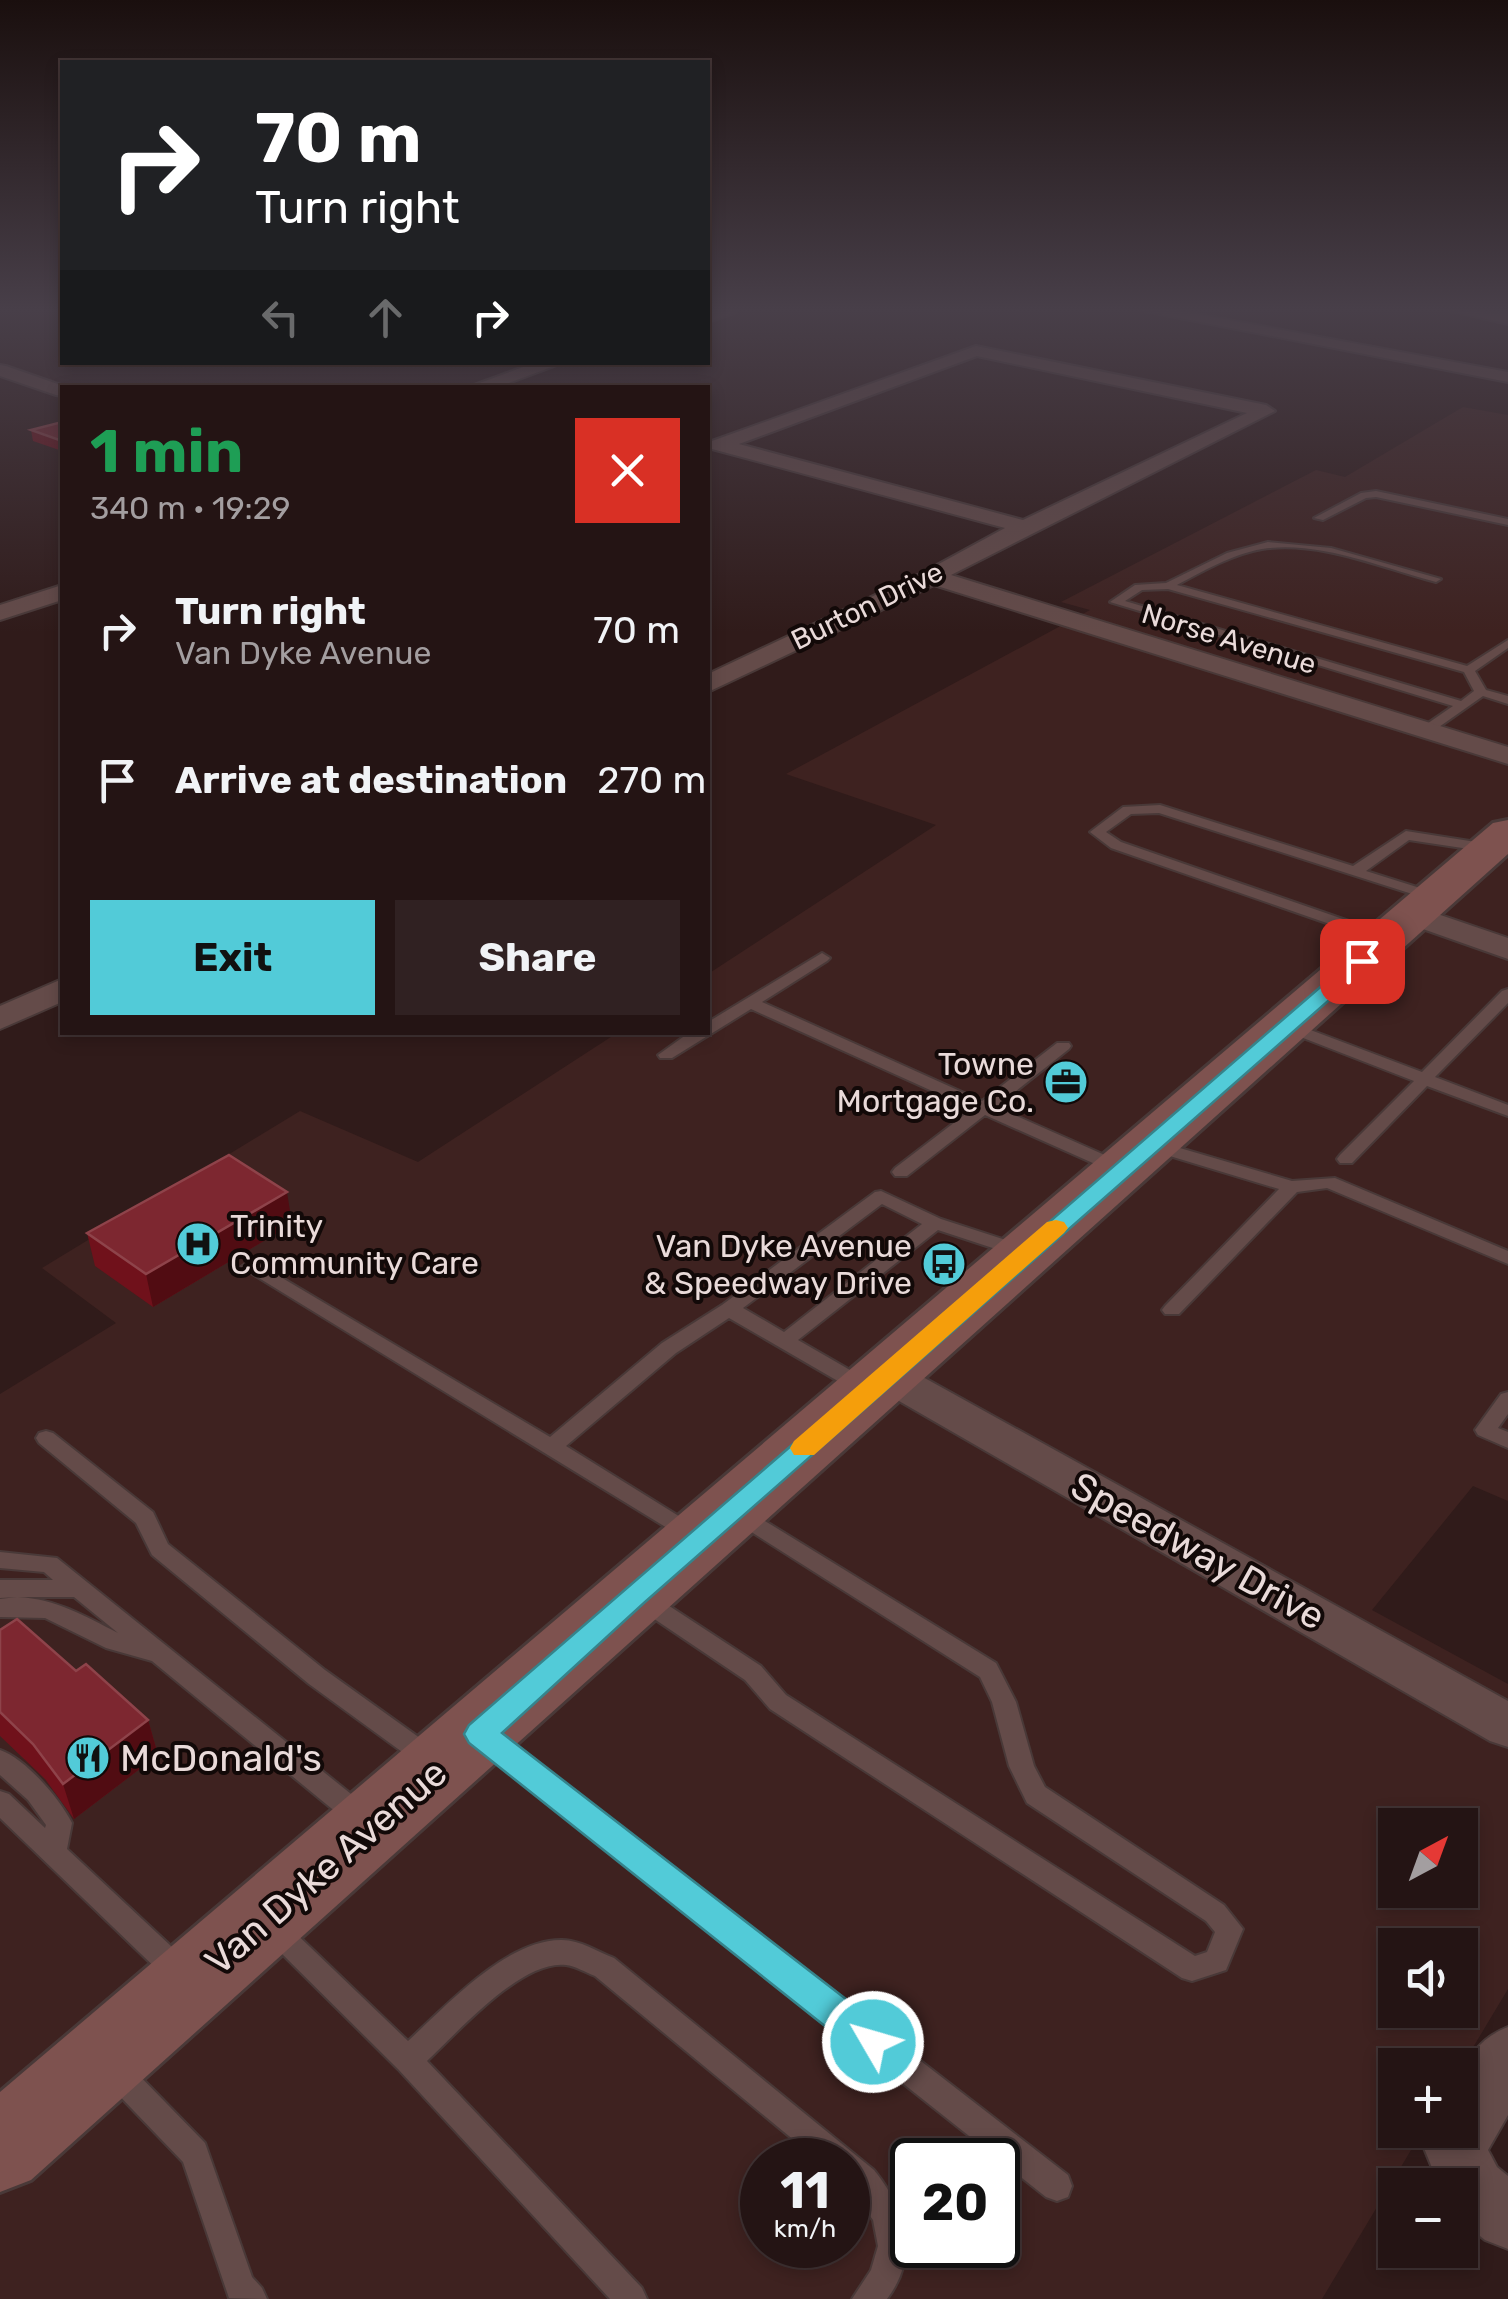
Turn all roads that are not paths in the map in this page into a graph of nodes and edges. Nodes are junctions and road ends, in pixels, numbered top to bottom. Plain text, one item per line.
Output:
1 (794, 417) edge
2 (1253, 417) edge
3 (1319, 518) dead end
4 (1508, 522) edge
5 (1026, 528) junction
6 (932, 577) junction
7 (1436, 580) dead end
8 (1168, 586) junction
9 (0, 590) edge
10 (60, 593) edge
11 (29, 603) junction
12 (0, 613) edge
13 (1508, 643) edge
14 (1470, 670) junction
15 (710, 683) edge
16 (1481, 692) junction
17 (1508, 700) edge
18 (1462, 705) junction
19 (1425, 731) junction
20 (1508, 756) edge
21 (1499, 840) edge
22 (1355, 872) junction
23 (1412, 917) junction
24 (1508, 949) edge
25 (822, 958) dead end
26 (60, 990) edge
27 (1508, 994) edge
28 (750, 1003) junction
29 (0, 1019) edge
30 (1286, 1026) junction
31 (710, 1028) edge
32 (698, 1035) edge
33 (1063, 1046) dead end
34 (666, 1055) dead end
35 (1424, 1080) junction
36 (986, 1108) junction
37 (1508, 1112) edge
38 (1137, 1157) junction
39 (1346, 1159) dead end
40 (901, 1172) dead end
41 (1291, 1188) junction
42 (935, 1223) junction
43 (1027, 1253) junction
44 (1508, 1258) edge
45 (250, 1268) dead end
46 (729, 1310) junction
47 (1172, 1310) dead end
48 (785, 1341) junction
49 (879, 1383) junction
50 (1508, 1399) edge
51 (46, 1438) dead end
52 (1508, 1441) edge
53 (550, 1447) junction
54 (716, 1524) junction
55 (0, 1560) edge
56 (79, 1588) junction
57 (0, 1589) edge
58 (634, 1594) junction
59 (0, 1608) edge
60 (160, 1654) junction
61 (1508, 1726) edge
62 (460, 1750) junction
63 (0, 1760) edge
64 (0, 1802) edge
65 (373, 1827) junction
66 (54, 1852) junction
67 (265, 1920) junction
68 (192, 1984) junction
69 (1508, 2056) edge
70 (105, 2060) junction
71 (408, 2060) junction
72 (814, 2138) edge
73 (0, 2149) edge
74 (1057, 2186) dead end
75 (870, 2188) edge
76 (1508, 2217) edge
77 (251, 2299) edge
78 (631, 2299) edge
79 (868, 2299) edge

1 - 5 street, Burton Drive
2 - 5 street, Burton Drive
3 - 4 lane
5 - 6 street, Burton Drive
6 - 15 street, Burton Drive
6 - 19 street, Norse Avenue
7 - 8 lane
8 - 14 lane
8 - 18 lane
9 - 11 street
10 - 11 street
11 - 12 street
13 - 14 lane
14 - 16 lane
16 - 17 lane
16 - 18 lane
18 - 19 lane
19 - 20 street, Norse Avenue
21 - 22 lane
21 - 23 main road, Van Dyke Avenue
22 - 23 lane
22 - 23 lane
23 - 24 street
23 - 30 main road, Van Dyke Avenue
25 - 28 lane
26 - 29 street
27 - 35 lane
28 - 31 lane
28 - 36 lane
30 - 35 lane
30 - 38 main road, Van Dyke Avenue
32 - 34 lane
33 - 36 lane
35 - 37 lane
35 - 39 lane
36 - 38 lane
36 - 40 lane
38 - 41 lane
38 - 43 main road, Van Dyke Avenue
41 - 44 lane
41 - 47 lane
42 - 43 lane
42 - 46 lane
42 - 48 lane
43 - 49 main road, Van Dyke Avenue
45 - 53 lane
46 - 48 lane
46 - 53 lane
48 - 49 lane
49 - 54 main road, Van Dyke Avenue
49 - 61 street, Speedway Drive
50 - 52 lane
51 - 62 lane
53 - 54 lane
54 - 58 main road, Van Dyke Avenue
54 - 58 lane
55 - 56 lane
56 - 57 lane
56 - 60 lane
58 - 62 main road, Van Dyke Avenue
59 - 60 lane
60 - 65 lane
62 - 65 main road, Van Dyke Avenue
62 - 74 lane
63 - 66 lane
64 - 66 lane
65 - 67 main road, Van Dyke Avenue
66 - 68 lane
67 - 68 main road, Van Dyke Avenue
67 - 71 lane
68 - 70 main road, Van Dyke Avenue
69 - 76 street
70 - 73 main road, Van Dyke Avenue
70 - 77 lane
71 - 72 lane
71 - 78 lane
75 - 79 lane

